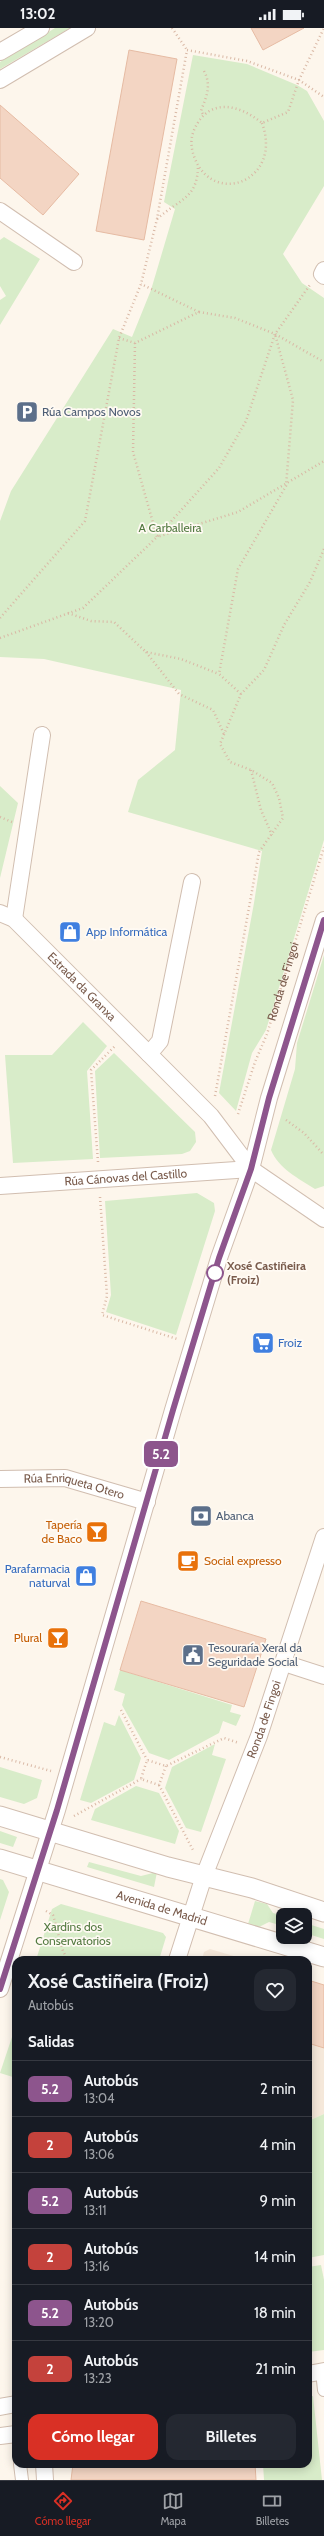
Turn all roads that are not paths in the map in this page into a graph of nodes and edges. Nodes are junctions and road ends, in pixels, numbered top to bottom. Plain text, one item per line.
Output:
1 (41, 28) edge
2 (87, 28) edge
3 (0, 52) edge
4 (0, 80) edge
5 (0, 211) edge
6 (74, 262) dead end
7 (324, 270) edge
8 (318, 279) edge
9 (42, 735) dead end
10 (192, 882) dead end
11 (7, 916) edge
12 (324, 920) edge
13 (149, 1054) junction
14 (251, 1169) junction
15 (0, 1186) edge
16 (324, 1219) edge
17 (0, 1479) edge
18 (147, 1502) junction
19 (324, 1537) edge
20 (284, 1663) junction
21 (324, 1676) edge
22 (0, 1816) edge
23 (50, 1831) junction
24 (0, 1859) edge
25 (37, 1871) junction
26 (204, 1876) junction
27 (324, 1912) edge
28 (191, 1918) junction
29 (178, 1956) edge
30 (324, 1958) edge
31 (0, 1989) edge
32 (318, 2372) edge
33 (324, 2390) edge
34 (12, 2405) edge
35 (0, 2407) edge
36 (12, 2434) edge
37 (0, 2436) edge
38 (20, 2468) edge
39 (44, 2468) edge
40 (22, 2480) edge
41 (45, 2480) edge

1 - 3 street
2 - 4 street
5 - 6 street
7 - 8 street
9 - 11 street, Estrada da Granxa
10 - 13 street
11 - 13 street, Estrada da Granxa
12 - 14 street, Ronda de Fingoi
13 - 14 street, Estrada da Granxa
14 - 15 street, Rúa Cánovas del Castillo
14 - 16 street
14 - 18 street, Ronda de Fingoi
17 - 18 street, Rúa Enriqueta Otero
18 - 23 street, Ronda de Fingoi
19 - 20 street, Ronda de Fingoi
20 - 21 street
20 - 26 street, Ronda de Fingoi
22 - 23 street
23 - 25 street, Ronda de Fingoi
23 - 26 street
24 - 25 street, Avenida de Madrid
25 - 28 street, Avenida de Madrid
25 - 31 street, Ronda de Fingoi
26 - 27 street
26 - 28 street, Ronda de Fingoi
28 - 29 street, Ronda de Fingoi
28 - 30 street, Avenida de Madrid
32 - 33 street
34 - 35 street
36 - 37 street
38 - 40 street
39 - 41 street

